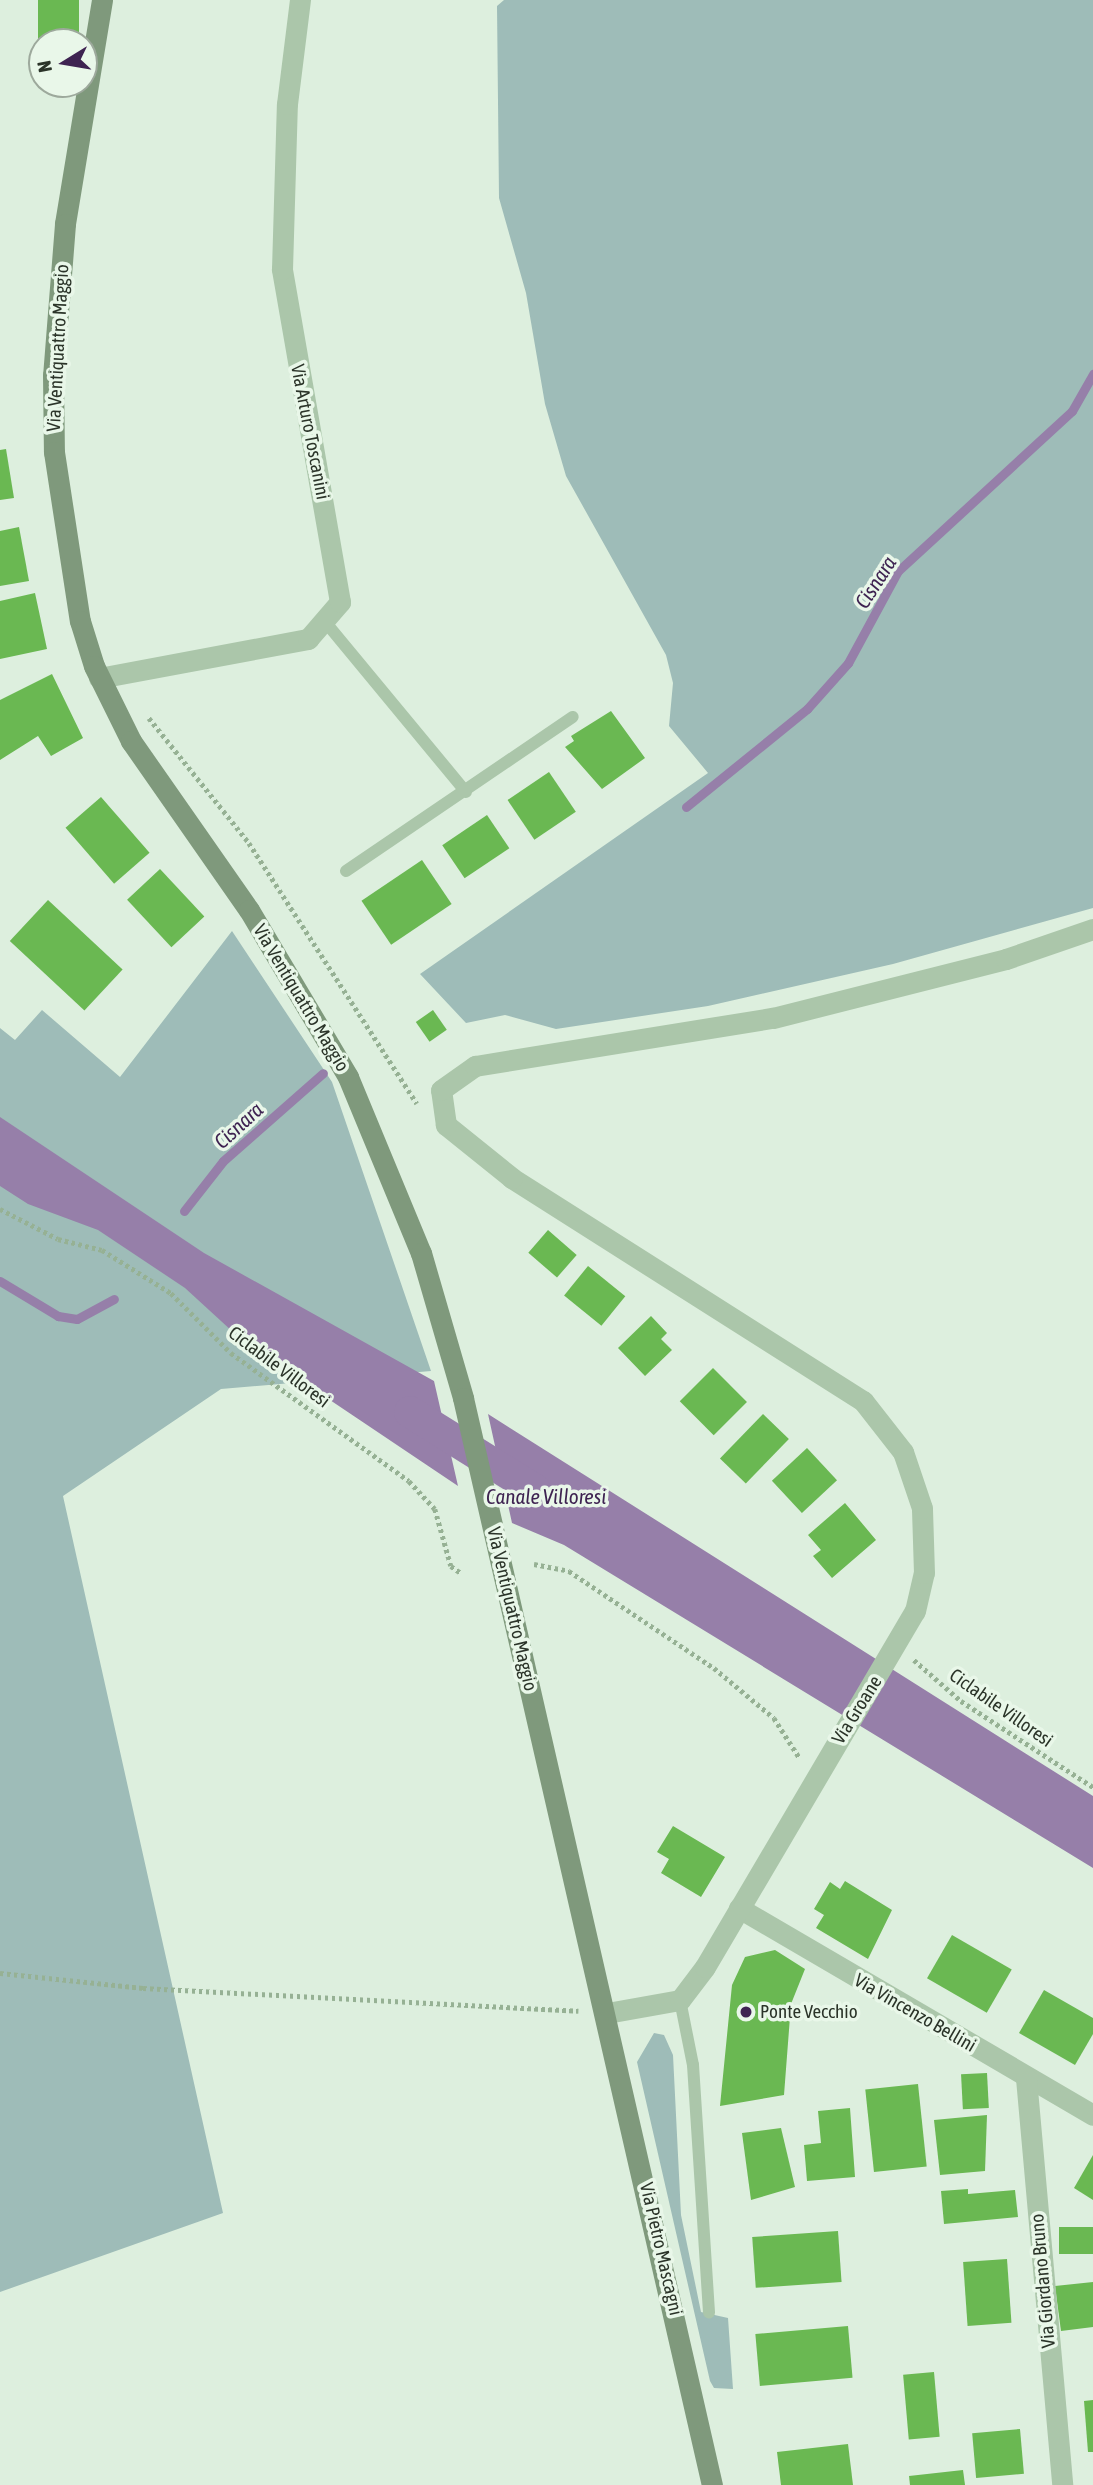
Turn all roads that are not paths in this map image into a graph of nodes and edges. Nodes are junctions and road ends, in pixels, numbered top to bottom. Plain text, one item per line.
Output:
1 (102, 0) edge
2 (300, 0) edge
3 (327, 624) junction
4 (99, 678) junction
5 (573, 718) dead end
6 (466, 792) junction
7 (346, 871) dead end
8 (1093, 929) edge
9 (1093, 936) edge
10 (1064, 941) junction
11 (739, 1908) junction
12 (680, 2000) junction
13 (607, 2013) junction
14 (1026, 2078) junction
15 (1093, 2115) edge
16 (709, 2312) dead end
17 (712, 2485) edge
18 (1062, 2485) edge

1 - 4 street, Via Ventiquattro Maggio
2 - 3 street, Via Arturo Toscanini
3 - 4 street
3 - 6 lane
4 - 13 street, Via Ventiquattro Maggio
5 - 6 lane
6 - 7 lane
8 - 10 street
9 - 10 street
10 - 11 street, Via Groane
11 - 12 street, Via Groane
11 - 14 street, Via Vincenzo Bellini
12 - 13 street
12 - 16 lane
13 - 17 street, Via Pietro Mascagni
14 - 15 street, Via Vincenzo Bellini
14 - 18 street, Via Giordano Bruno

